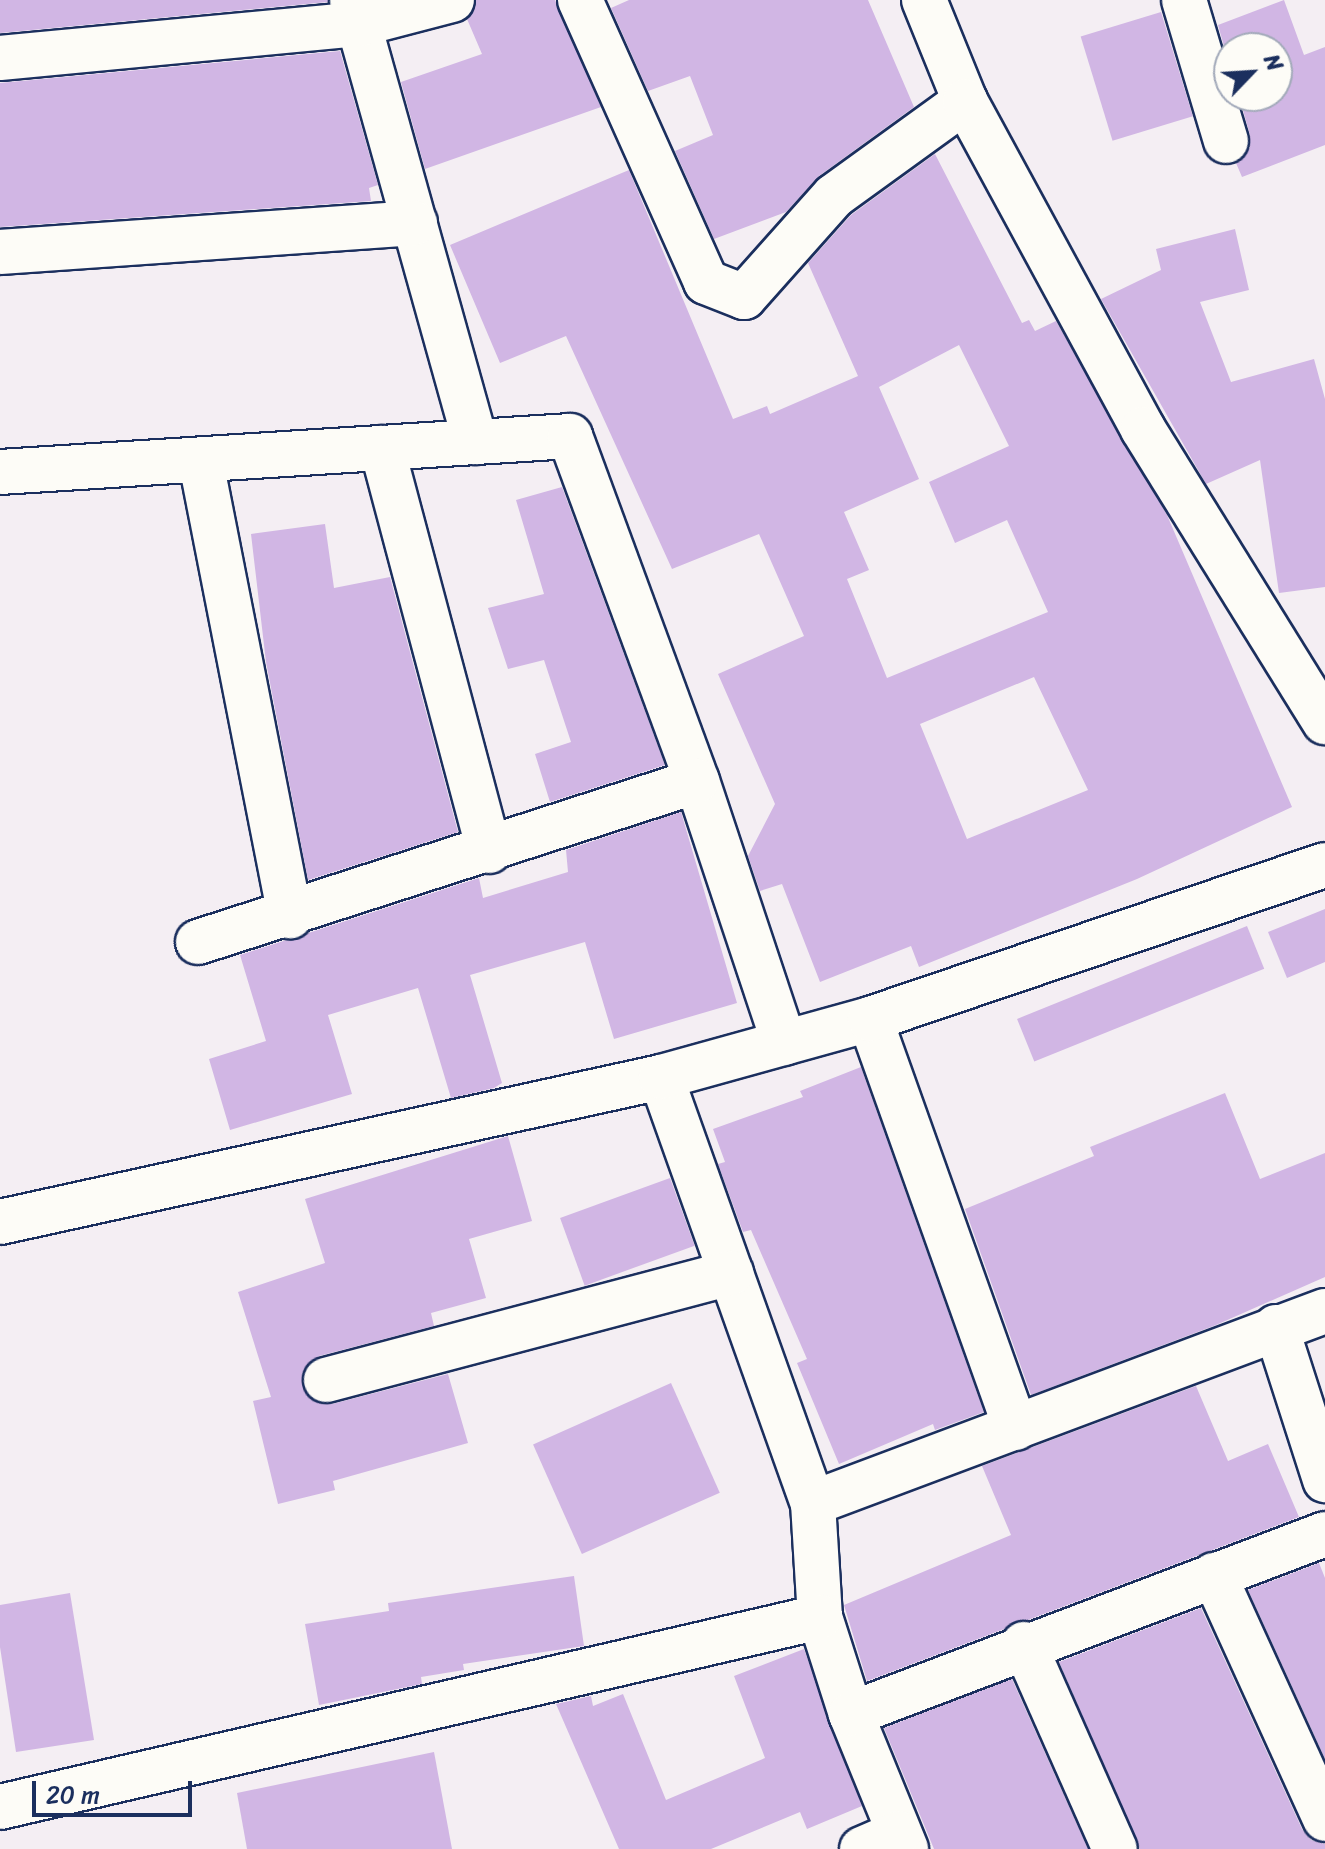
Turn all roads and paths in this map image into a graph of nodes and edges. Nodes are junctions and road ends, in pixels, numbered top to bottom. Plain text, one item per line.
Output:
1 (452, 0) edge
2 (580, 0) edge
3 (924, 0) edge
4 (1184, 0) edge
5 (356, 12) edge
6 (0, 58) edge
7 (965, 101) junction
8 (1226, 141) dead end
9 (415, 223) junction
10 (0, 252) edge
11 (475, 442) junction
12 (382, 448) junction
13 (201, 462) junction
14 (0, 472) edge
15 (1325, 722) edge
16 (697, 781) junction
17 (489, 851) junction
18 (1325, 865) edge
19 (290, 916) junction
20 (198, 942) dead end
21 (870, 1019) junction
22 (784, 1043) junction
23 (661, 1077) junction
24 (0, 1222) edge
25 (731, 1273) junction
26 (1325, 1311) edge
27 (1276, 1327) junction
28 (326, 1380) dead end
29 (1016, 1428) junction
30 (1325, 1480) edge
31 (813, 1503) junction
32 (1325, 1534) edge
33 (1214, 1575) junction
34 (820, 1617) junction
35 (1024, 1644) junction
36 (851, 1714) junction
37 (0, 1807) edge
38 (1325, 1819) edge
39 (889, 1844) edge
40 (1115, 1849) edge

1 - 5 street
2 - 7 street
3 - 7 street
4 - 8 street
5 - 6 street
5 - 9 street
7 - 15 street
9 - 10 street
9 - 11 street
11 - 12 street
11 - 16 street
12 - 13 street
12 - 17 street
13 - 14 street
13 - 19 street
16 - 17 street
16 - 22 street
17 - 19 street
18 - 21 street
19 - 20 street
21 - 22 street
21 - 29 street
22 - 23 street
23 - 24 street
23 - 25 street
25 - 28 street
25 - 31 street
26 - 27 street
27 - 29 street
27 - 30 street
29 - 31 street
31 - 34 street
32 - 33 street
33 - 35 street
33 - 38 street
34 - 36 street
34 - 37 street
35 - 36 street
35 - 40 street
36 - 39 street

